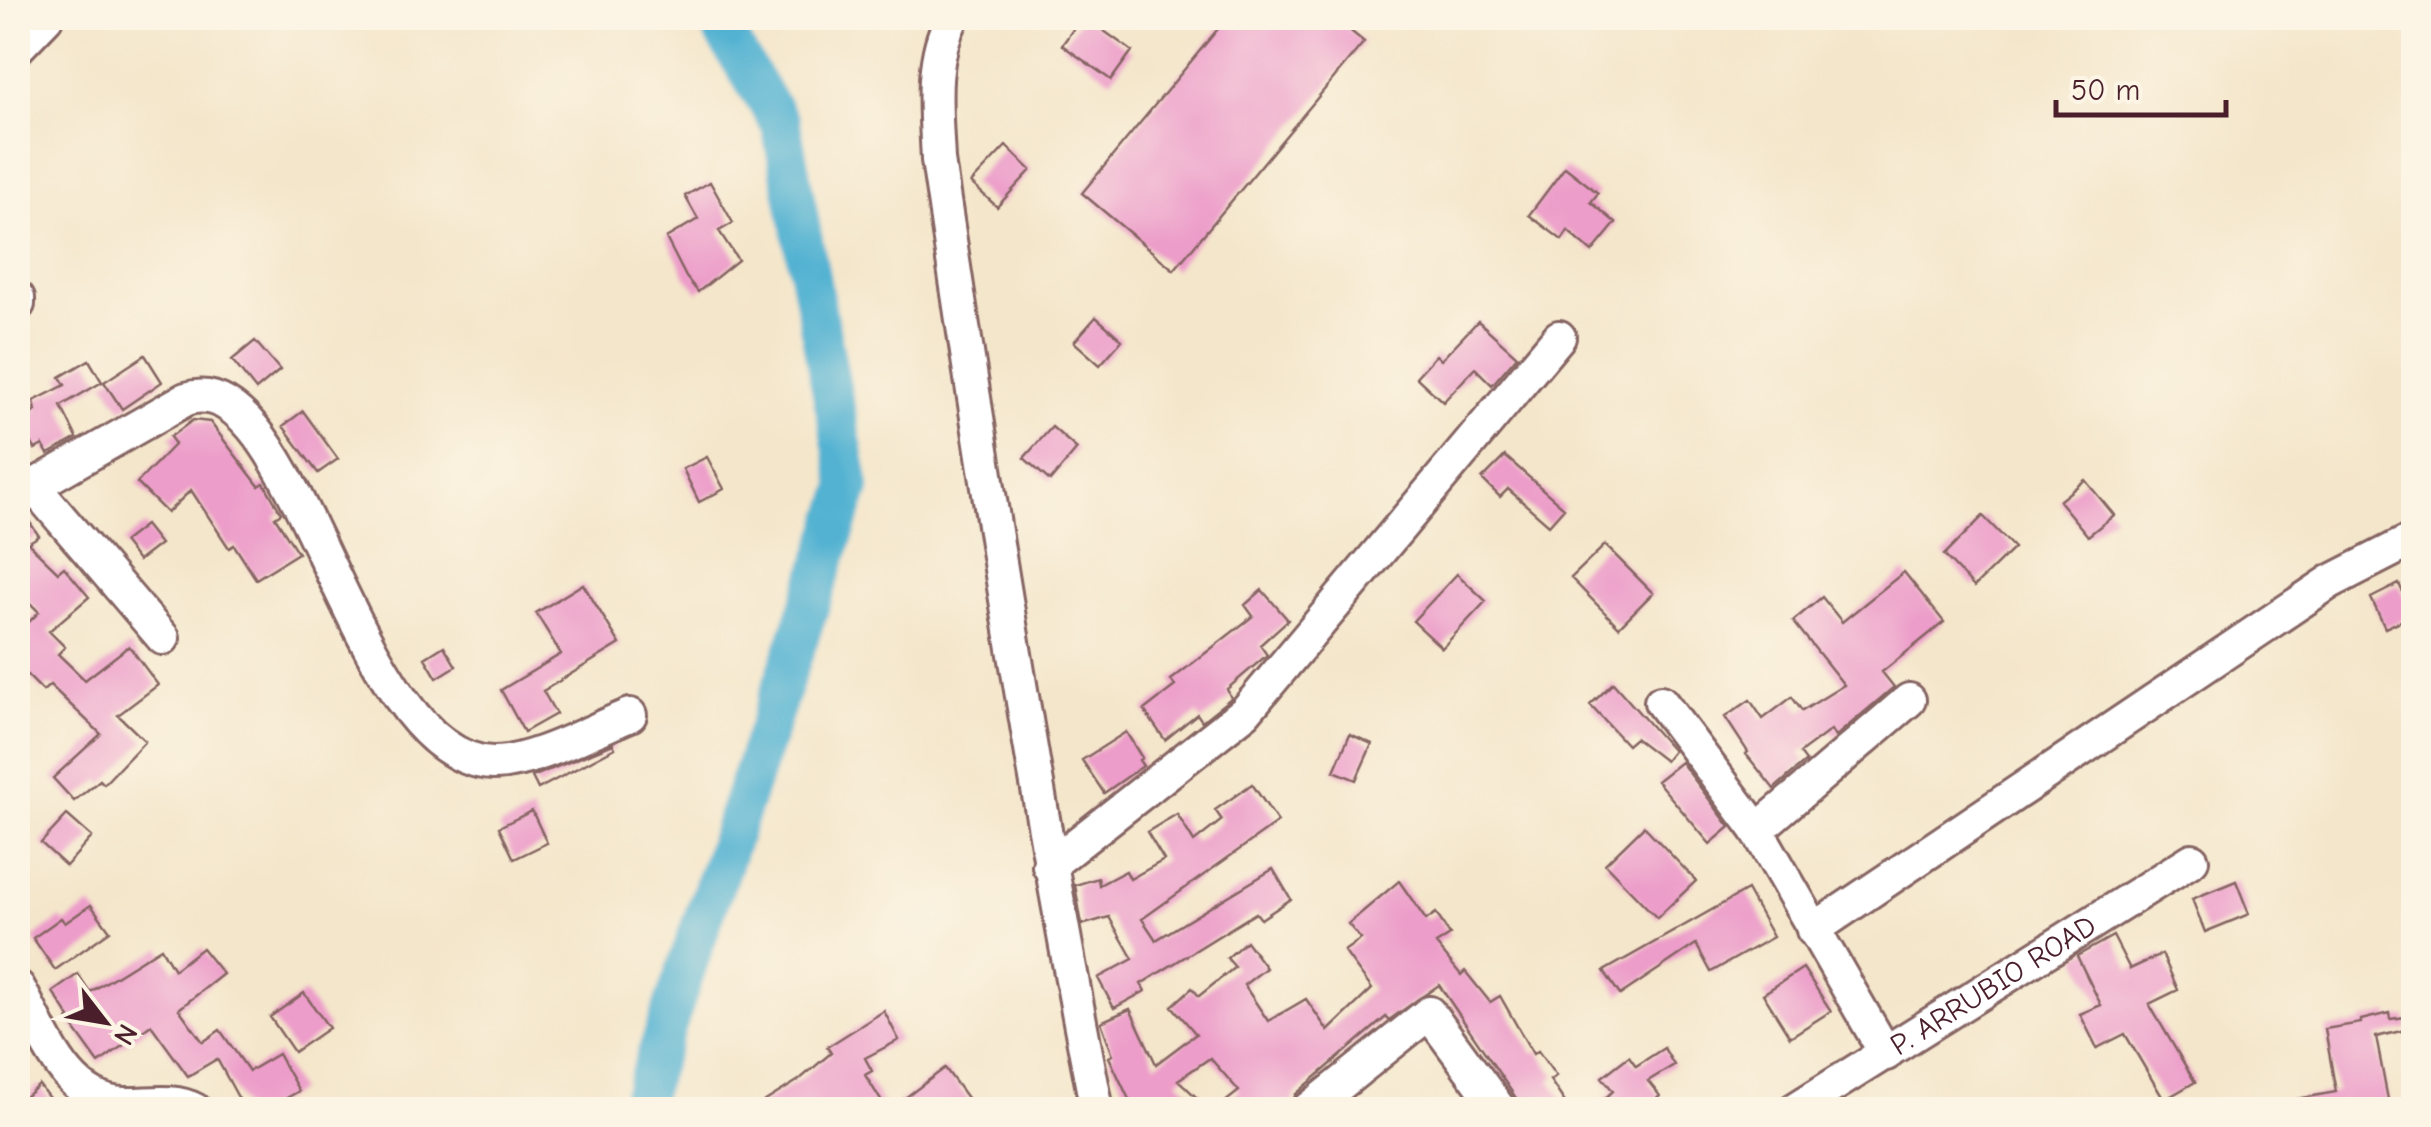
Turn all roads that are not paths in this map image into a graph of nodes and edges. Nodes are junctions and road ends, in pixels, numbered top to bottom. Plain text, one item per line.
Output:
1 (46, 18) edge
2 (946, 21) edge
3 (18, 47) edge
4 (1559, 337) dead end
5 (26, 491) edge
6 (2414, 539) edge
7 (163, 638) dead end
8 (1909, 700) dead end
9 (1661, 702) dead end
10 (630, 715) dead end
11 (1757, 830) junction
12 (2192, 860) dead end
13 (1049, 866) junction
14 (1812, 930) junction
15 (18, 987) edge
16 (1886, 1054) junction
17 (194, 1110) edge
18 (1097, 1110) edge
19 (1308, 1110) edge
20 (1500, 1110) edge
21 (1794, 1110) edge

1 - 3 street
2 - 13 street
4 - 13 street
5 - 7 street
5 - 10 street
6 - 14 street
8 - 11 street
9 - 11 street
11 - 14 street
12 - 16 street, P. ARRUBIO ROAD
13 - 18 street
14 - 16 street
15 - 17 street
16 - 21 street, P. ARRUBIO ROAD
19 - 20 street

